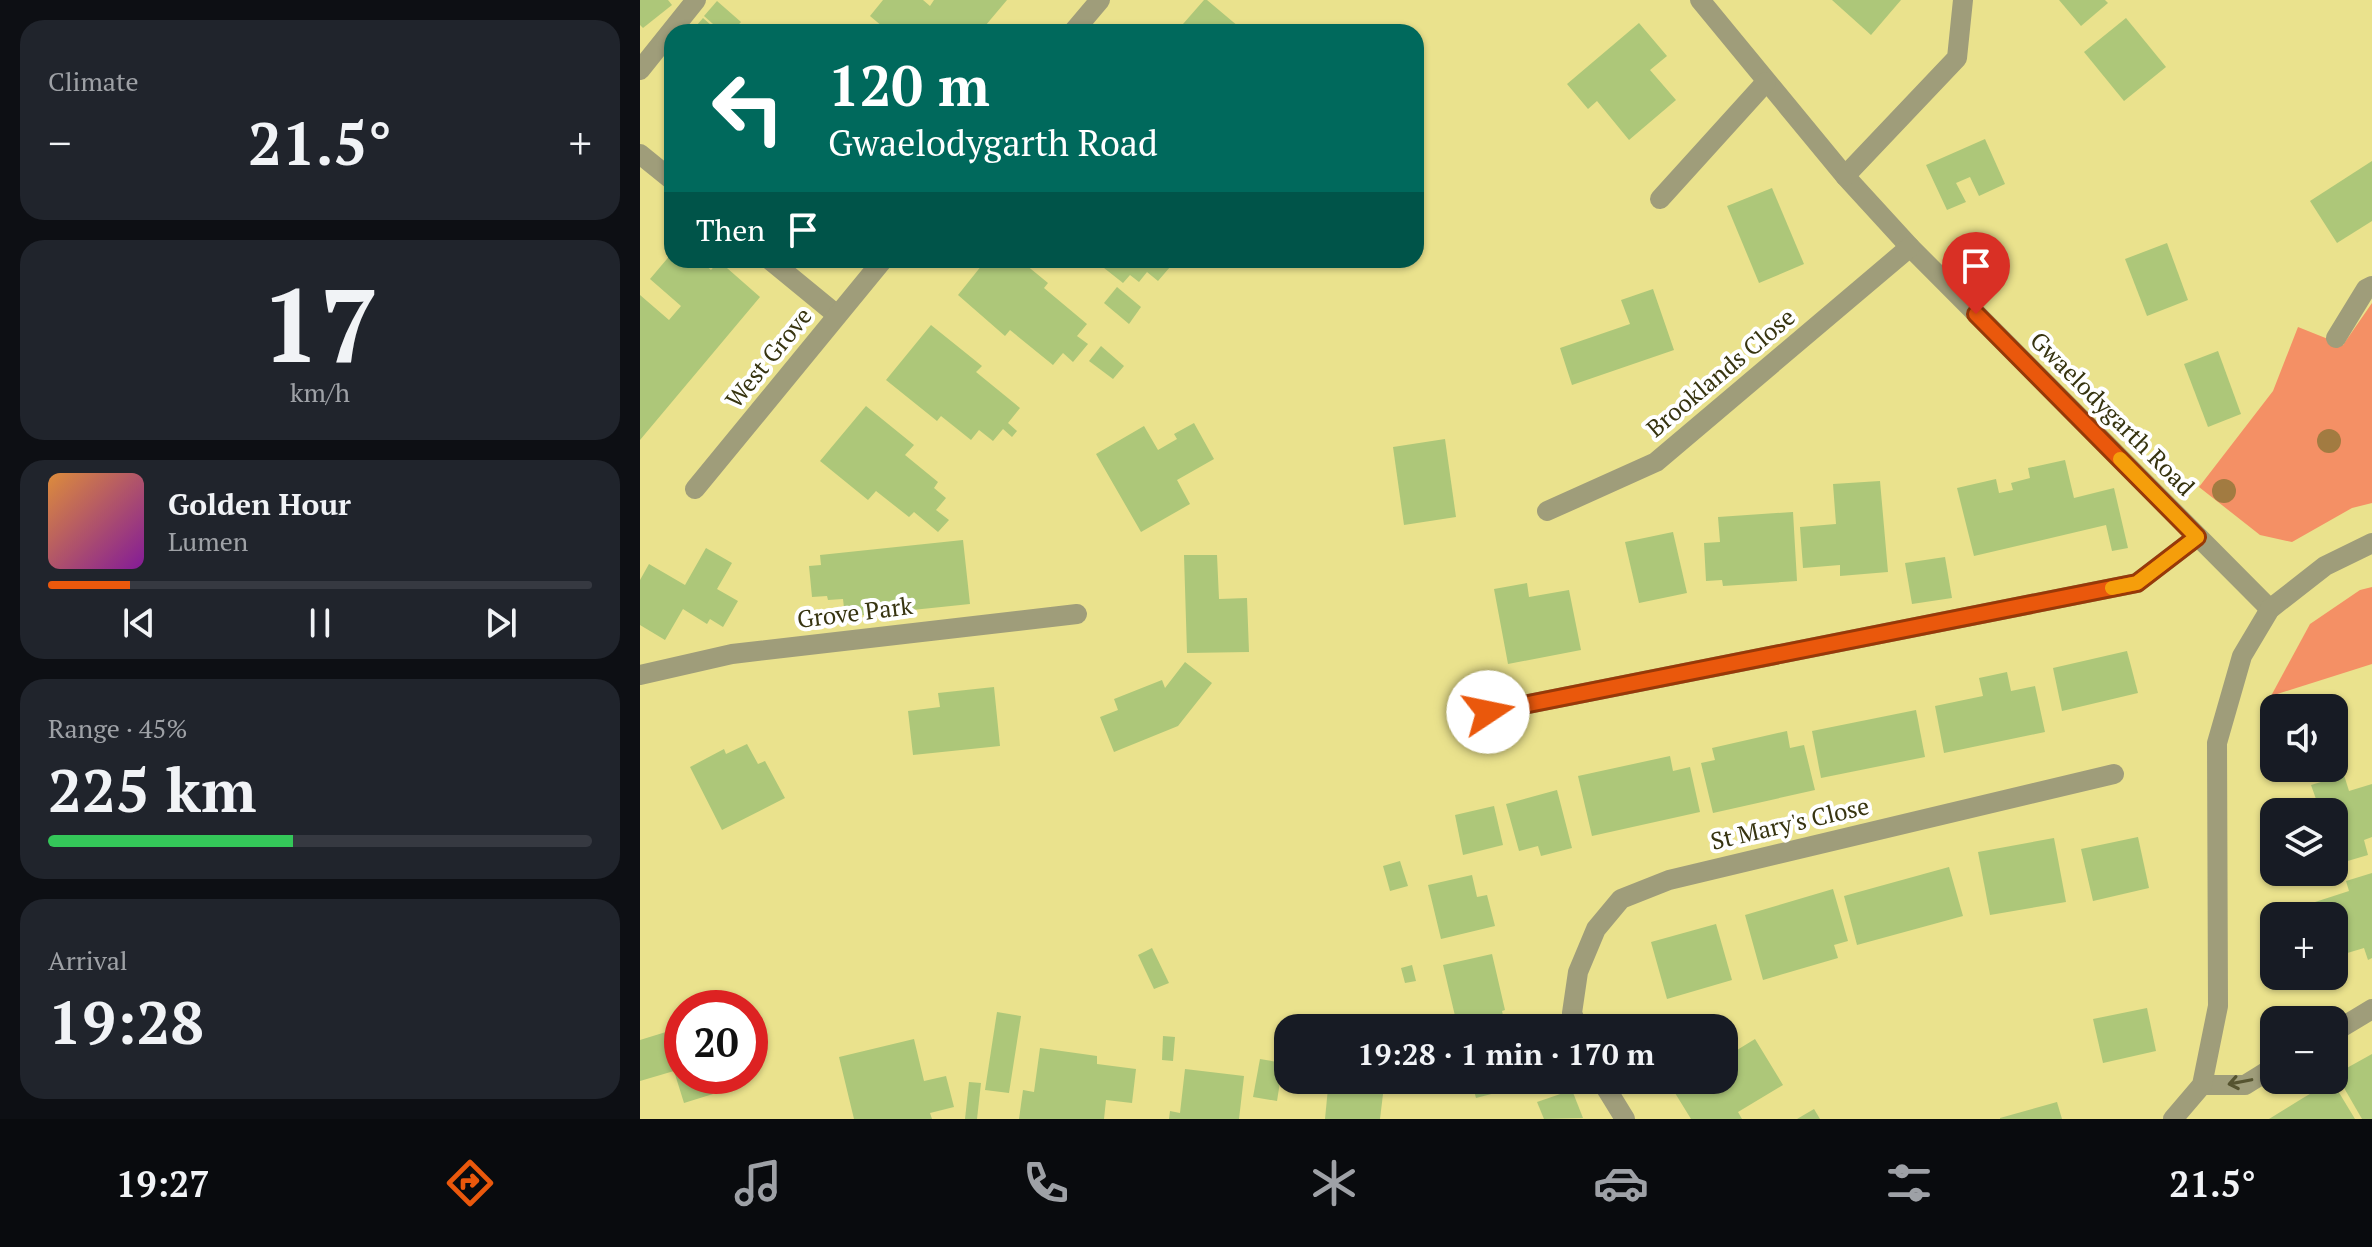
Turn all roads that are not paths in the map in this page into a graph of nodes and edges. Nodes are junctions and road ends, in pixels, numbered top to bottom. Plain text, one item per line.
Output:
1 (696, 0) edge
2 (1700, 0) edge
3 (1963, 0) edge
4 (1094, 2) edge
5 (677, 24) edge
6 (1079, 24) edge
7 (664, 40) edge
8 (640, 70) edge
9 (1766, 82) junction
10 (640, 154) edge
11 (664, 174) edge
12 (1845, 176) junction
13 (1660, 199) dead end
14 (1910, 247) junction
15 (780, 268) edge
16 (876, 268) edge
17 (2372, 286) edge
18 (837, 315) junction
19 (2336, 338) dead end
20 (695, 489) dead end
21 (1547, 511) dead end
22 (2197, 537) junction
23 (2372, 543) edge
24 (2270, 609) junction
25 (1077, 614) dead end
26 (640, 675) edge
27 (1488, 712) dead end
28 (2114, 774) dead end
29 (2372, 1009) edge
30 (1572, 1014) edge
31 (2348, 1024) edge
32 (2260, 1076) edge
33 (2202, 1085) junction
34 (1610, 1094) edge
35 (1625, 1119) edge
36 (2173, 1119) edge

1 - 5 street
2 - 9 street, Gwaelodygarth Road
3 - 12 street
4 - 6 street
7 - 8 street
9 - 12 street, Gwaelodygarth Road
9 - 13 street
10 - 11 street
12 - 14 street, Gwaelodygarth Road
14 - 21 street, Brooklands Close
14 - 22 street, Gwaelodygarth Road
15 - 18 street
16 - 18 street, West Grove
17 - 19 street
18 - 20 street, West Grove
22 - 24 street, Gwaelodygarth Road
22 - 27 street
23 - 24 street
24 - 33 street
25 - 26 street, Grove Park
28 - 30 street, St Mary's Close
29 - 31 street
32 -> 33 street
33 - 36 street
34 - 35 street

